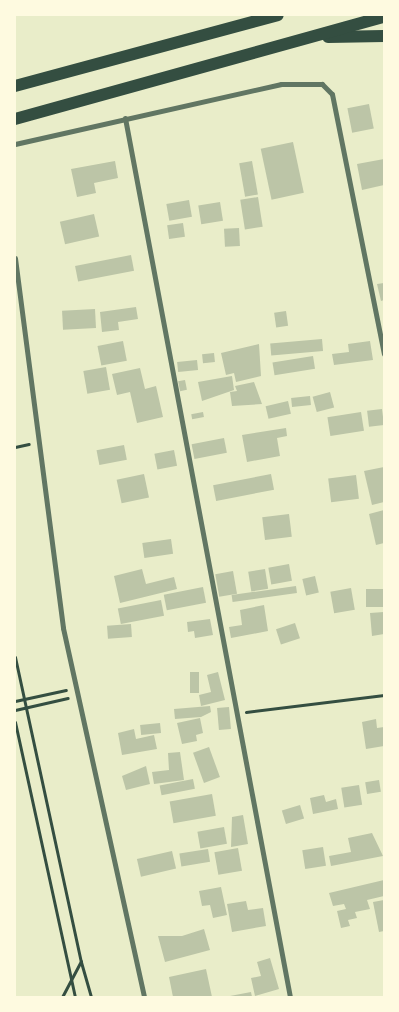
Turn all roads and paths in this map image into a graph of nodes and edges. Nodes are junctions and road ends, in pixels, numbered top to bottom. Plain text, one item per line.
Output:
1 (263, 15) edge
2 (278, 15) edge
3 (384, 17) edge
4 (246, 24) junction
5 (316, 36) junction
6 (384, 36) edge
7 (15, 86) edge
8 (125, 118) junction
9 (15, 119) edge
10 (15, 144) edge
11 (15, 258) edge
12 (381, 325) edge
13 (384, 354) edge
14 (37, 444) junction
15 (15, 446) edge
16 (15, 657) edge
17 (74, 688) junction
18 (384, 695) edge
19 (76, 697) junction
20 (23, 699) junction
21 (15, 701) edge
22 (25, 708) junction
23 (15, 710) edge
24 (237, 713) junction
25 (15, 722) edge
26 (81, 961) junction
27 (71, 981) junction
28 (62, 997) edge
29 (75, 997) edge
30 (91, 997) edge
31 (144, 997) edge
32 (290, 997) edge

1 - 4 highway
2 - 4 highway
3 - 5 highway
4 - 7 highway
5 - 6 highway
5 - 9 highway
8 - 10 street
8 - 12 street
8 - 24 street
11 - 14 street
12 - 13 street
14 - 15 path
14 - 17 street
16 - 20 path
17 - 19 street
17 - 20 path
18 - 24 path
19 - 22 path
19 - 31 street
20 - 21 path
20 - 22 path
22 - 23 path
22 - 26 path
24 - 32 street
25 - 27 path
26 - 27 path
26 - 30 path
27 - 28 path
27 - 29 path

